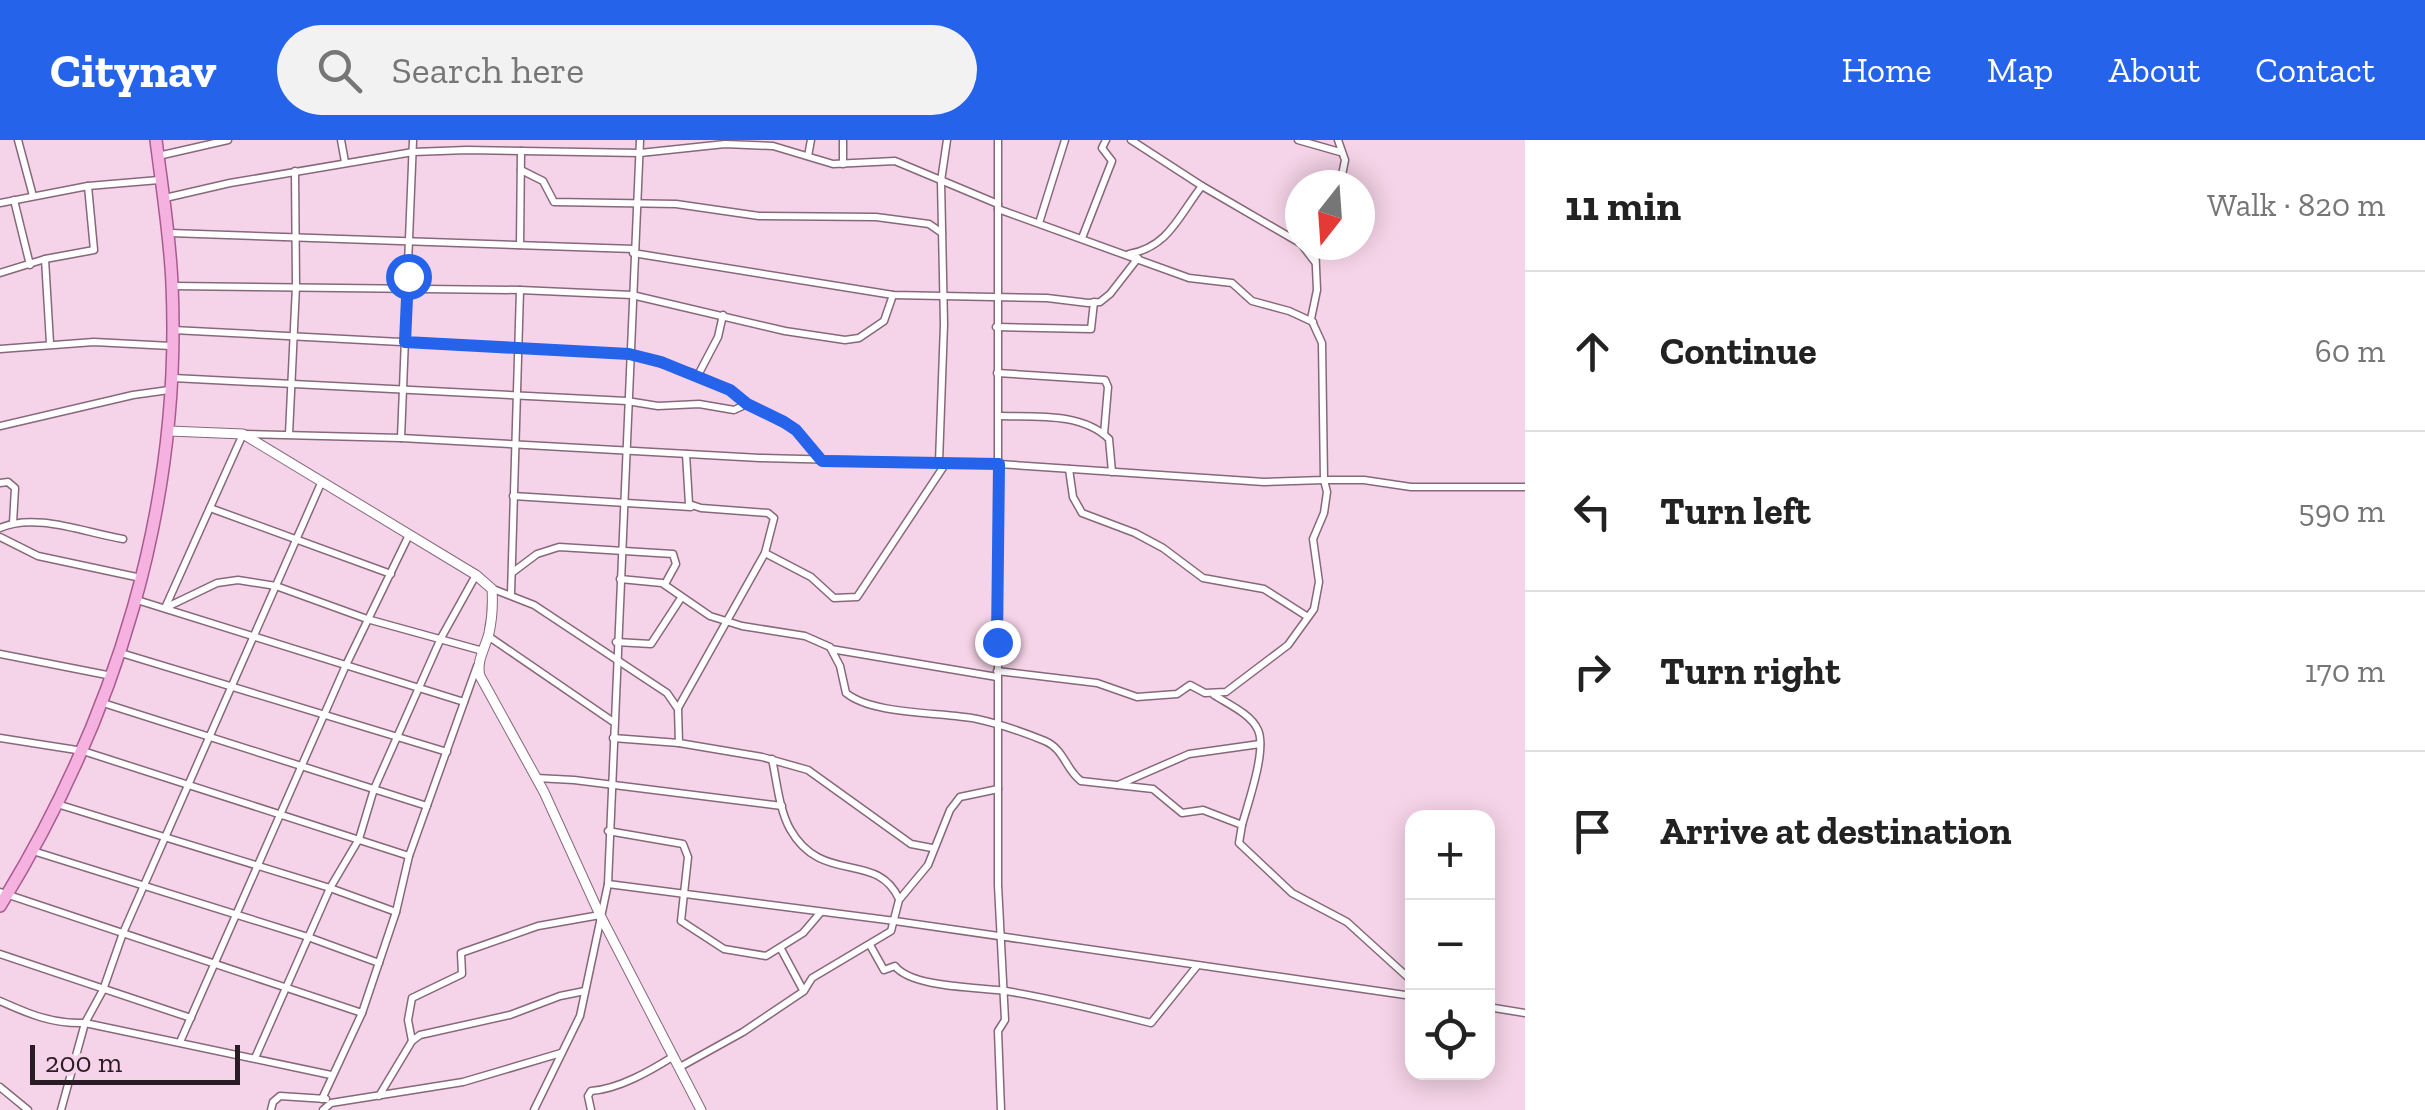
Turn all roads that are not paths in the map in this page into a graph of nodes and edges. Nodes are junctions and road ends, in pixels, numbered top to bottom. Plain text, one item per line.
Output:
1 (18, 140) edge
2 (156, 140) edge
3 (228, 140) edge
4 (341, 140) edge
5 (414, 140) edge
6 (640, 140) edge
7 (692, 140) edge
8 (810, 140) edge
9 (844, 140) edge
10 (947, 140) edge
11 (998, 140) edge
12 (1065, 140) edge
13 (1106, 140) edge
14 (1131, 140) edge
15 (1298, 140) edge
16 (1338, 140) edge
17 (522, 150) junction
18 (692, 150) junction
19 (413, 152) junction
20 (1342, 153) junction
21 (640, 154) junction
22 (158, 156) junction
23 (808, 156) junction
24 (345, 162) junction
25 (843, 164) junction
26 (522, 170) junction
27 (1343, 170) edge
28 (294, 171) junction
29 (161, 180) junction
30 (941, 180) junction
31 (88, 186) junction
32 (1202, 186) junction
33 (34, 196) junction
34 (164, 198) junction
35 (14, 200) junction
36 (0, 203) edge
37 (637, 204) junction
38 (998, 207) junction
39 (1040, 223) junction
40 (168, 233) junction
41 (942, 233) junction
42 (1285, 235) edge
43 (296, 236) junction
44 (1082, 238) junction
45 (410, 242) junction
46 (520, 245) junction
47 (633, 251) junction
48 (1128, 255) junction
49 (1138, 258) junction
50 (45, 259) junction
51 (1315, 262) edge
52 (30, 266) junction
53 (0, 273) edge
54 (172, 286) junction
55 (296, 286) junction
56 (408, 290) junction
57 (520, 290) junction
58 (942, 294) junction
59 (632, 295) junction
60 (893, 295) junction
61 (996, 296) junction
62 (1094, 302) junction
63 (723, 315) junction
64 (1314, 322) junction
65 (996, 328) junction
66 (173, 330) junction
67 (292, 334) junction
68 (405, 342) junction
69 (50, 343) junction
70 (172, 346) junction
71 (518, 347) junction
72 (0, 349) edge
73 (629, 354) junction
74 (996, 373) junction
75 (697, 377) junction
76 (171, 384) junction
77 (291, 386) junction
78 (403, 390) junction
79 (516, 396) junction
80 (628, 402) junction
81 (747, 404) junction
82 (999, 416) junction
83 (0, 426) edge
84 (168, 431) junction
85 (243, 434) junction
86 (289, 434) junction
87 (1104, 434) junction
88 (401, 438) junction
89 (513, 446) junction
90 (625, 451) junction
91 (686, 454) junction
92 (822, 461) junction
93 (942, 462) junction
94 (999, 464) junction
95 (1069, 469) junction
96 (1112, 472) junction
97 (1324, 480) junction
98 (322, 481) junction
99 (0, 483) edge
100 (1525, 487) edge
101 (513, 496) junction
102 (623, 503) junction
103 (694, 507) junction
104 (210, 508) junction
105 (13, 523) junction
106 (0, 528) edge
107 (0, 536) edge
108 (408, 536) junction
109 (123, 540) dead end
110 (296, 540) junction
111 (622, 550) junction
112 (766, 553) junction
113 (512, 573) junction
114 (392, 574) junction
115 (476, 575) junction
116 (142, 578) junction
117 (620, 579) junction
118 (664, 584) junction
119 (276, 586) junction
120 (492, 589) junction
121 (511, 594) junction
122 (681, 598) junction
123 (137, 600) junction
124 (165, 608) junction
125 (1308, 618) junction
126 (367, 620) junction
127 (729, 622) junction
128 (489, 634) junction
129 (254, 637) junction
130 (441, 638) junction
131 (616, 642) junction
132 (831, 649) junction
133 (483, 651) junction
134 (121, 653) junction
135 (0, 654) edge
136 (616, 662) junction
137 (346, 665) junction
138 (997, 674) junction
139 (113, 676) junction
140 (232, 687) junction
141 (419, 688) junction
142 (1213, 694) junction
143 (103, 702) junction
144 (464, 702) junction
145 (678, 709) junction
146 (324, 714) junction
147 (613, 722) junction
148 (999, 724) junction
149 (210, 737) junction
150 (397, 737) junction
151 (0, 738) edge
152 (613, 738) junction
153 (679, 743) junction
154 (1260, 744) junction
155 (82, 752) junction
156 (446, 752) junction
157 (772, 759) junction
158 (302, 766) junction
159 (536, 778) junction
160 (612, 784) junction
161 (188, 786) junction
162 (1116, 786) junction
163 (374, 789) junction
164 (998, 789) junction
165 (57, 804) junction
166 (427, 806) junction
167 (782, 806) junction
168 (280, 814) junction
169 (1242, 825) junction
170 (608, 831) junction
171 (165, 838) junction
172 (360, 840) junction
173 (932, 848) junction
174 (33, 851) junction
175 (410, 856) junction
176 (258, 865) junction
177 (608, 884) junction
178 (144, 886) junction
179 (330, 888) junction
180 (685, 894) junction
181 (2, 898) edge
182 (899, 900) junction
183 (396, 912) junction
184 (821, 912) junction
185 (236, 914) junction
186 (600, 915) junction
187 (895, 921) junction
188 (123, 934) junction
189 (308, 937) junction
190 (1000, 937) junction
191 (870, 945) junction
192 (781, 949) junction
193 (0, 954) edge
194 (215, 962) junction
195 (379, 963) junction
196 (1198, 965) junction
197 (1405, 975) edge
198 (287, 986) junction
199 (103, 990) junction
200 (585, 991) junction
201 (804, 991) junction
202 (1004, 991) junction
203 (1405, 995) edge
204 (0, 1001) edge
205 (1495, 1008) edge
206 (1525, 1013) edge
207 (362, 1014) junction
208 (191, 1018) junction
209 (85, 1023) junction
210 (412, 1040) junction
211 (180, 1042) junction
212 (560, 1053) junction
213 (674, 1056) junction
214 (255, 1058) junction
215 (680, 1067) junction
216 (331, 1075) junction
217 (0, 1087) edge
218 (378, 1096) junction
219 (322, 1099) junction
220 (342, 1102) junction
221 (28, 1110) edge
222 (61, 1110) edge
223 (271, 1110) edge
224 (323, 1110) edge
225 (534, 1110) edge
226 (591, 1110) edge
227 (701, 1110) edge
228 (1001, 1110) edge

1 - 33 street
2 - 22 main road
3 - 22 street
4 - 24 street
5 - 19 street
6 - 21 street
7 - 18 street
8 - 23 street
9 - 25 street
10 - 30 street
11 - 38 street
12 - 39 street
13 - 44 street
14 - 32 street
15 - 20 street
16 - 20 street
17 - 19 street
17 - 21 street
17 - 26 street
18 - 21 street
18 - 23 street
19 - 24 street
19 - 45 street
20 - 27 street
21 - 37 street
22 - 29 main road
23 - 25 street
24 - 28 street
25 - 30 street
26 - 37 street
26 - 46 street
28 - 34 street
28 - 43 street
29 - 31 street
29 - 34 main road
30 - 38 street
30 - 41 street
31 - 33 street
31 - 50 street
32 - 42 street
32 - 48 street
33 - 35 street
34 - 40 main road
35 - 36 street
35 - 52 street
37 - 41 street
37 - 47 street
38 - 39 street
38 - 61 street
39 - 44 street
40 - 43 street
40 - 54 main road
41 - 58 street
43 - 45 street
43 - 55 street
44 - 48 street
45 - 46 street
45 - 56 street
46 - 47 street
47 - 59 street
47 - 60 street
48 - 49 street
49 - 62 street
49 - 64 street
50 - 52 street
50 - 69 street
51 - 64 street
52 - 53 street
54 - 55 street
54 - 66 main road
55 - 56 street
55 - 67 street
56 - 57 street
56 - 68 street
57 - 59 street
57 - 71 street
58 - 60 street
58 - 61 street
58 - 93 street
59 - 63 street
59 - 73 street
60 - 63 street
61 - 62 street
61 - 65 street
62 - 65 street
63 - 75 street
64 - 97 street
65 - 74 street
66 - 67 street
66 - 70 main road
67 - 68 street
67 - 77 street
68 - 71 street
68 - 78 street
69 - 70 street
69 - 72 street
70 - 76 main road
71 - 73 street
71 - 79 street
73 - 75 street
73 - 80 street
74 - 82 street
74 - 87 street
75 - 81 street
76 - 77 street
76 - 83 street
76 - 84 main road
77 - 78 street
77 - 86 street
78 - 79 street
78 - 88 street
79 - 80 street
79 - 89 street
80 - 81 street
80 - 90 street
81 - 92 street
82 - 87 street
82 - 94 street
84 - 85 street
84 - 116 main road
85 - 86 street
85 - 98 street
85 - 104 street
86 - 88 street
87 - 96 street
88 - 89 street
89 - 90 street
89 - 101 street
90 - 91 street
90 - 102 street
91 - 92 street
91 - 103 street
92 - 93 street
93 - 94 street
93 - 112 street
94 - 95 street
94 - 138 street
95 - 96 street
95 - 125 street
96 - 97 street
97 - 100 street
97 - 125 street
98 - 108 street
98 - 110 street
99 - 105 street
101 - 102 street
101 - 113 street
102 - 103 street
102 - 111 street
103 - 112 street
104 - 110 street
104 - 124 street
105 - 106 street
105 - 109 street
107 - 116 street
108 - 114 street
108 - 115 street
110 - 114 street
110 - 119 street
111 - 113 street
111 - 117 street
111 - 118 street
112 - 127 street
113 - 121 street
114 - 126 street
115 - 120 street
115 - 130 street
116 - 123 main road
117 - 118 street
117 - 131 street
118 - 122 street
119 - 124 street
119 - 126 street
119 - 129 street
120 - 121 street
120 - 128 street
121 - 136 street
122 - 127 street
122 - 131 street
123 - 124 street
123 - 134 main road
124 - 129 street
125 - 142 street
126 - 130 street
126 - 137 street
127 - 132 street
127 - 145 street
128 - 133 street
128 - 147 street
128 - 159 street
129 - 137 street
129 - 140 street
130 - 133 street
130 - 141 street
131 - 136 street
132 - 138 street
132 - 148 street
133 - 144 street
134 - 139 main road
134 - 140 street
135 - 139 street
136 - 145 street
136 - 147 street
137 - 141 street
137 - 146 street
138 - 142 street
138 - 148 street
139 - 143 main road
140 - 146 street
140 - 149 street
141 - 144 street
141 - 150 street
142 - 154 street
143 - 149 street
143 - 155 main road
144 - 156 street
145 - 153 street
146 - 150 street
146 - 158 street
147 - 152 street
148 - 162 street
148 - 164 street
149 - 158 street
149 - 161 street
150 - 156 street
150 - 163 street
151 - 155 street
152 - 153 street
152 - 160 street
153 - 157 street
154 - 162 street
154 - 169 street
155 - 161 street
155 - 165 main road
156 - 166 street
157 - 167 street
157 - 173 street
158 - 163 street
158 - 168 street
159 - 160 street
159 - 186 street
160 - 167 street
160 - 170 street
161 - 168 street
161 - 171 street
162 - 169 street
163 - 166 street
163 - 172 street
164 - 173 street
164 - 190 street
165 - 171 street
165 - 174 main road
166 - 175 street
167 - 182 street
168 - 172 street
168 - 176 street
169 - 197 street
170 - 177 street
170 - 180 street
171 - 176 street
171 - 178 street
172 - 175 street
172 - 179 street
173 - 182 street
174 - 178 street
174 - 181 main road
175 - 183 street
176 - 179 street
176 - 185 street
177 - 180 street
177 - 186 street
178 - 185 street
178 - 188 street
179 - 183 street
179 - 189 street
180 - 184 street
180 - 192 street
181 - 188 street
182 - 187 street
183 - 195 street
184 - 187 street
184 - 192 street
185 - 189 street
185 - 194 street
186 - 200 street
186 - 210 street
186 - 213 street
187 - 190 street
187 - 191 street
188 - 194 street
188 - 199 street
189 - 195 street
189 - 198 street
190 - 196 street
190 - 202 street
191 - 201 street
191 - 202 street
192 - 201 street
193 - 199 street
194 - 198 street
194 - 208 street
195 - 207 street
196 - 202 street
196 - 203 street
198 - 207 street
198 - 214 street
199 - 208 street
199 - 209 street
200 - 210 street
200 - 212 street
201 - 215 street
202 - 228 street
204 - 209 street
205 - 206 street
207 - 216 street
208 - 211 street
209 - 211 street
209 - 222 street
210 - 218 street
211 - 214 street
212 - 218 street
212 - 225 street
213 - 215 street
213 - 226 street
214 - 216 street
215 - 227 street
216 - 219 street
217 - 221 street
218 - 220 street
219 - 220 street
219 - 223 street
220 - 224 street

